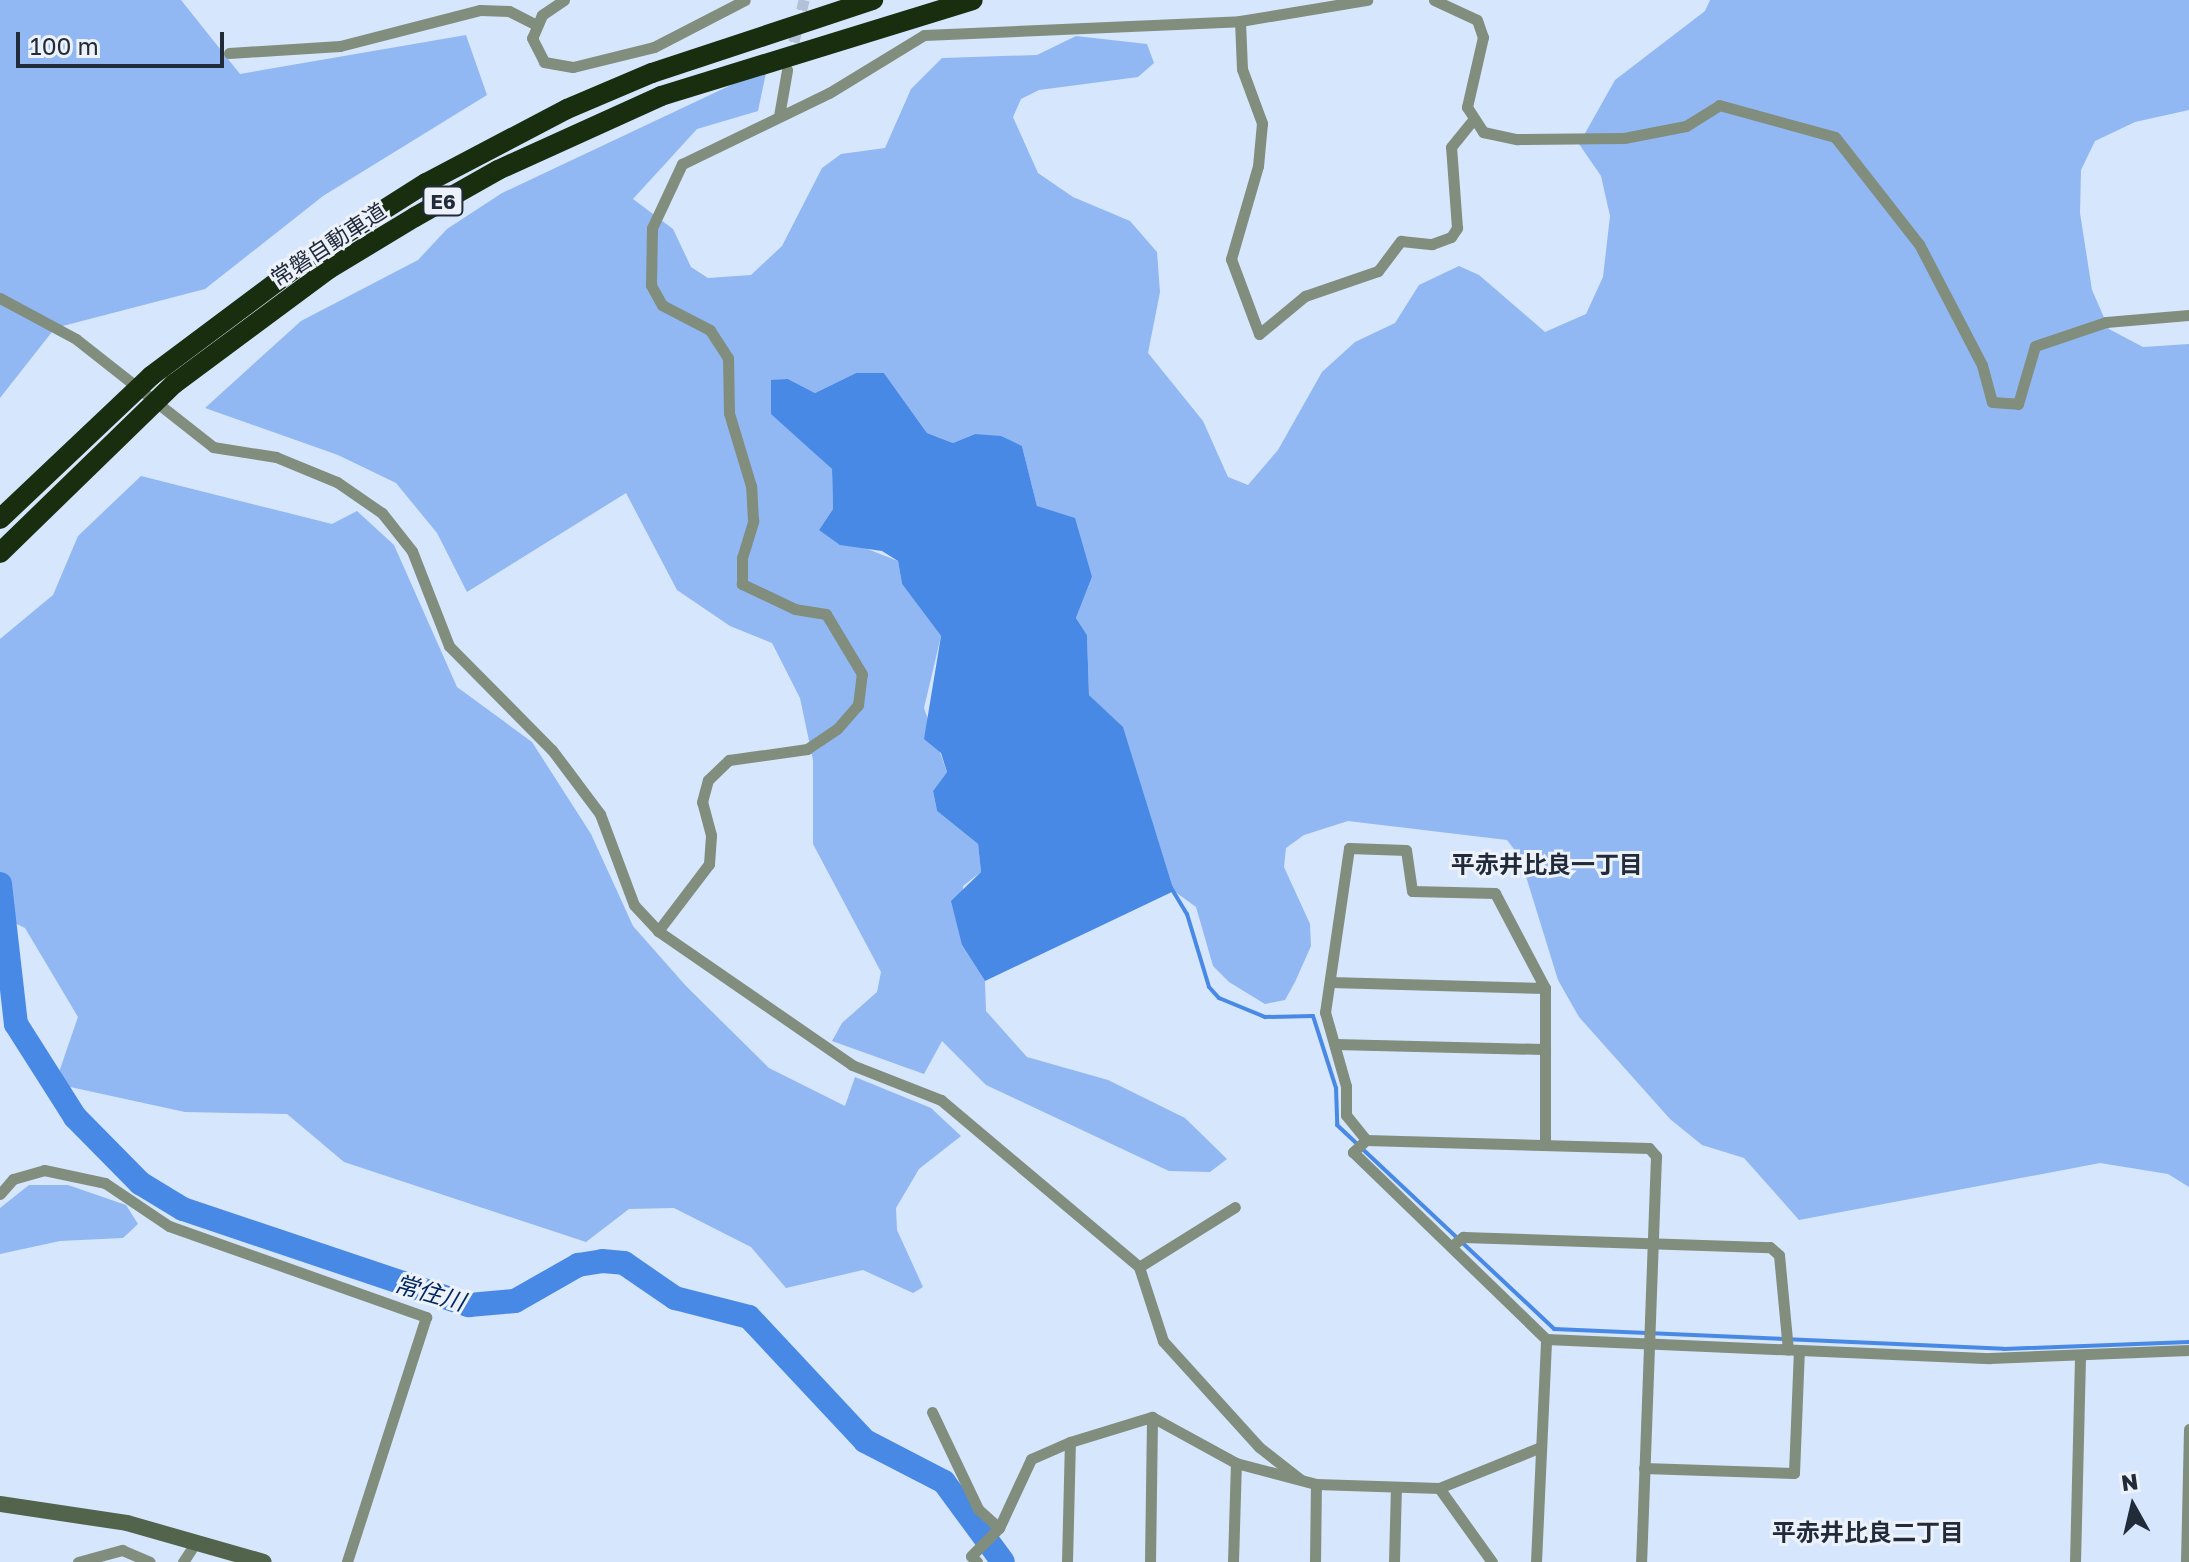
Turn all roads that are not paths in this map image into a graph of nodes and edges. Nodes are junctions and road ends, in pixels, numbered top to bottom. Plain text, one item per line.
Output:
1 (564, 0) edge
2 (745, 0) edge
3 (873, 0) edge
4 (973, 0) edge
5 (1434, 0) edge
6 (1361, 1) edge
7 (1240, 21) junction
8 (535, 24) junction
9 (229, 53) dead end
10 (787, 70) tunnel mouth
11 (779, 116) junction
12 (1472, 121) junction
13 (0, 298) edge
14 (2189, 315) edge
15 (0, 519) edge
16 (0, 553) edge
17 (658, 931) junction
18 (1330, 982) junction
19 (1545, 988) junction
20 (1335, 1044) junction
21 (1544, 1049) junction
22 (1362, 1144) junction
23 (1545, 1144) junction
24 (0, 1194) edge
25 (1235, 1207) dead end
26 (1458, 1241) junction
27 (1652, 1243) junction
28 (1139, 1267) junction
29 (1648, 1336) junction
30 (1546, 1339) junction
31 (1790, 1343) junction
32 (2189, 1350) edge
33 (2080, 1355) junction
34 (932, 1412) dead end
35 (1152, 1417) junction
36 (2189, 1429) edge
37 (1070, 1442) junction
38 (1541, 1447) junction
39 (1236, 1463) junction
40 (1644, 1468) junction
41 (1300, 1479) junction
42 (1316, 1484) junction
43 (1396, 1488) junction
44 (1439, 1488) junction
45 (0, 1504) edge
46 (996, 1531) junction
47 (196, 1542) junction
48 (977, 1556) edge
49 (78, 1562) edge
50 (150, 1562) edge
51 (183, 1562) edge
52 (264, 1562) edge
53 (347, 1562) edge
54 (1067, 1562) edge
55 (1150, 1562) edge
56 (1233, 1562) edge
57 (1315, 1562) edge
58 (1394, 1562) edge
59 (1492, 1562) edge
60 (1536, 1562) edge
61 (1641, 1562) edge
62 (2075, 1562) edge
63 (2186, 1562) edge

1 - 8 street
2 - 8 street
3 - 15 highway, 常磐自動車道 / E6
4 - 16 highway, 常磐自動車道 / E6
5 - 12 street
6 - 7 street
7 - 11 street
7 - 12 street
8 - 9 street
10 - 11 street
11 - 17 street
12 - 14 street
13 - 17 street
17 - 28 street
18 - 19 street
18 - 19 street
18 - 20 street
19 - 21 street
20 - 21 street
20 - 22 street
21 - 23 street
22 - 23 street
22 - 26 street
23 - 27 street
24 - 53 street
25 - 28 street
26 - 27 street
26 - 30 street
27 - 29 street
27 - 31 street
28 - 41 street
29 - 30 street
29 - 31 street
29 - 40 street
30 - 38 street
31 - 33 street
31 - 40 street
32 - 33 street
33 - 62 street
34 - 46 street
35 - 37 street
35 - 39 street
35 - 55 street
36 - 63 street
37 - 46 street
37 - 54 street
38 - 44 street
38 - 60 street
39 - 41 street
39 - 56 street
40 - 61 street
41 - 42 street
42 - 43 street
42 - 57 street
43 - 44 street
43 - 58 street
44 - 59 street
45 - 47 main road
46 - 48 street
47 - 51 street
47 - 52 main road
49 - 50 street

